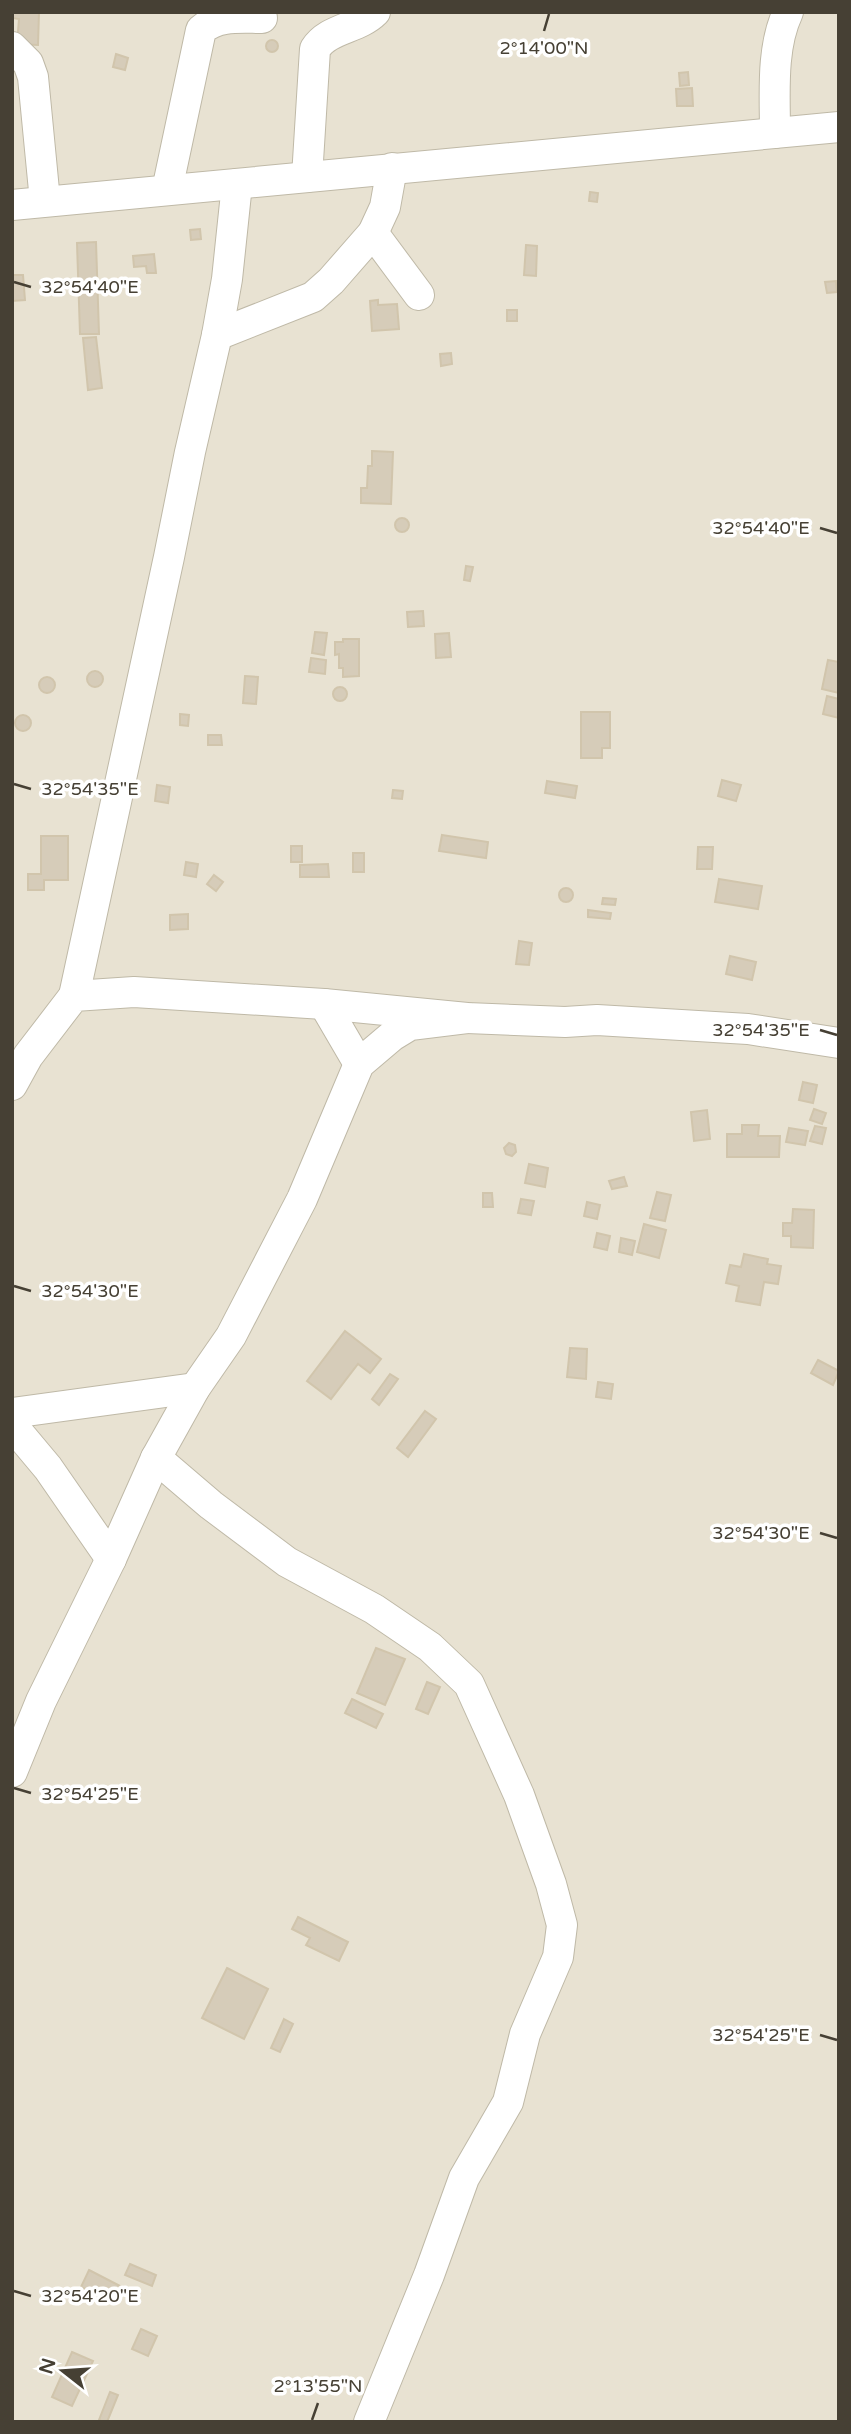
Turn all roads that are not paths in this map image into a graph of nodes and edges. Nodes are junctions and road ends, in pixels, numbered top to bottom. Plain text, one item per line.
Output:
1 (375, 12) edge
2 (783, 17) edge
3 (262, 18) dead end
4 (12, 47) edge
5 (839, 127) edge
6 (775, 134) junction
7 (392, 168) junction
8 (307, 177) junction
9 (237, 184) junction
10 (167, 190) junction
11 (45, 201) junction
12 (12, 205) edge
13 (373, 233) junction
14 (419, 295) dead end
15 (217, 335) junction
16 (74, 996) junction
17 (324, 1004) junction
18 (467, 1018) junction
19 (839, 1043) edge
20 (359, 1064) junction
21 (12, 1085) edge
22 (195, 1388) junction
23 (12, 1413) edge
24 (12, 1425) edge
25 (156, 1458) junction
26 (111, 1559) junction
27 (12, 1772) edge
28 (369, 2422) edge

1 - 8 street
2 - 6 street
3 - 10 street
4 - 11 street
5 - 6 street
6 - 7 street
7 - 8 street
7 - 13 street
8 - 9 street
9 - 10 street
9 - 15 street
10 - 11 street
11 - 12 street
13 - 14 street
13 - 15 street
15 - 16 street
16 - 17 street
16 - 21 street
17 - 18 street
17 - 20 street
18 - 19 street
18 - 20 street
20 - 22 street
22 - 23 street
22 - 25 street
24 - 26 street
25 - 26 street
25 - 28 street
26 - 27 street

